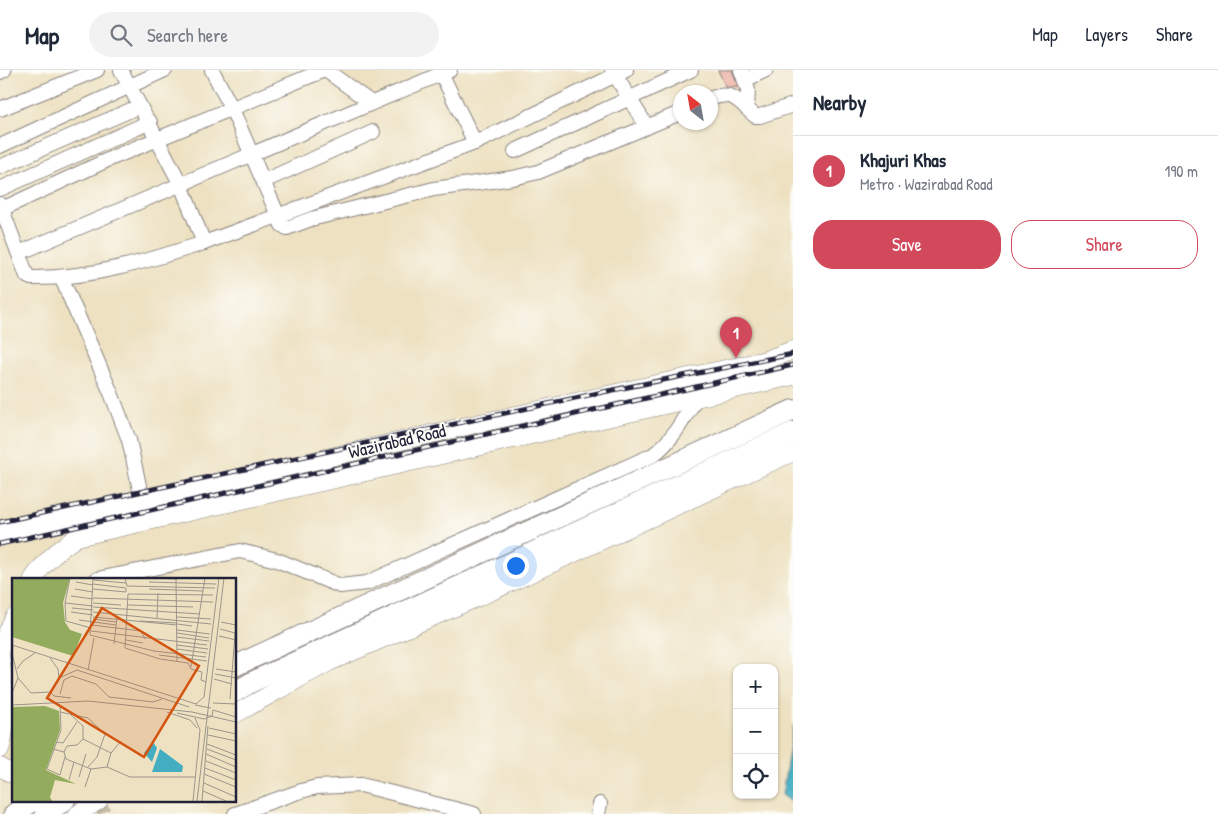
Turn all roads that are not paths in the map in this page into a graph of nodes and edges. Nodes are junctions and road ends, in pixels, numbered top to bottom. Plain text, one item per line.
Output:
1 (4, 70) edge
2 (97, 70) edge
3 (121, 70) edge
4 (165, 70) edge
5 (212, 70) edge
6 (691, 70) edge
7 (766, 70) edge
8 (0, 72) edge
9 (446, 72) edge
10 (618, 72) edge
11 (743, 75) edge
12 (129, 86) junction
13 (718, 96) edge
14 (630, 99) junction
15 (370, 102) junction
16 (793, 105) edge
17 (140, 106) junction
18 (0, 109) edge
19 (232, 109) junction
20 (747, 109) junction
21 (673, 115) edge
22 (150, 122) junction
23 (647, 128) junction
24 (373, 132) dead end
25 (159, 139) junction
26 (475, 143) junction
27 (0, 146) edge
28 (515, 151) dead end
29 (252, 155) junction
30 (0, 167) edge
31 (264, 181) junction
32 (181, 185) junction
33 (0, 189) edge
34 (1, 207) edge
35 (278, 215) junction
36 (6, 234) edge
37 (204, 243) junction
38 (19, 253) junction
39 (62, 278) junction
40 (793, 350) edge
41 (793, 376) edge
42 (696, 398) junction
43 (793, 410) edge
44 (793, 432) edge
45 (793, 452) edge
46 (770, 462) junction
47 (793, 463) edge
48 (142, 499) junction
49 (0, 533) edge
50 (34, 578) edge
51 (101, 578) edge
52 (12, 622) edge
53 (0, 649) edge
54 (0, 654) edge
55 (236, 666) edge
56 (236, 691) edge
57 (236, 713) edge
58 (0, 749) edge
59 (0, 767) edge
60 (12, 774) edge
61 (31, 802) edge
62 (61, 802) edge
63 (96, 802) edge
64 (14, 814) edge
65 (46, 814) edge
66 (78, 814) edge
67 (235, 814) edge
68 (474, 814) edge

1 - 8 street
2 - 18 street
3 - 12 street
4 - 12 street
5 - 19 street
6 - 14 street
7 - 11 street
9 - 15 street
9 - 26 street
10 - 14 street
10 - 26 street
11 - 20 street
12 - 17 street
12 - 27 street
13 - 20 street
14 - 23 street
14 - 28 street
15 - 19 street
15 - 29 street
16 - 20 street
17 - 22 street
17 - 30 street
19 - 25 street
19 - 29 street
21 - 23 street
22 - 25 street
22 - 33 street
23 - 35 street
24 - 31 street
25 - 32 street
25 - 34 street
26 - 35 street
29 - 31 street
29 - 32 street
31 - 35 street
32 - 37 street
32 - 38 street
34 - 36 street
35 - 37 street
36 - 38 street
37 - 39 street
38 - 39 street
39 - 48 street
40 - 48 main road, Wazirabad Road
41 - 42 main road, Wazirabad Road
42 - 50 main road, Wazirabad Road
42 - 51 street
43 - 55 highway
44 - 56 highway
45 - 46 main road
46 - 47 main road
46 - 57 main road
48 - 49 main road, Wazirabad Road
52 - 53 main road
54 - 58 main road
59 - 60 main road
61 - 64 highway
62 - 65 highway
63 - 66 main road
67 - 68 street

